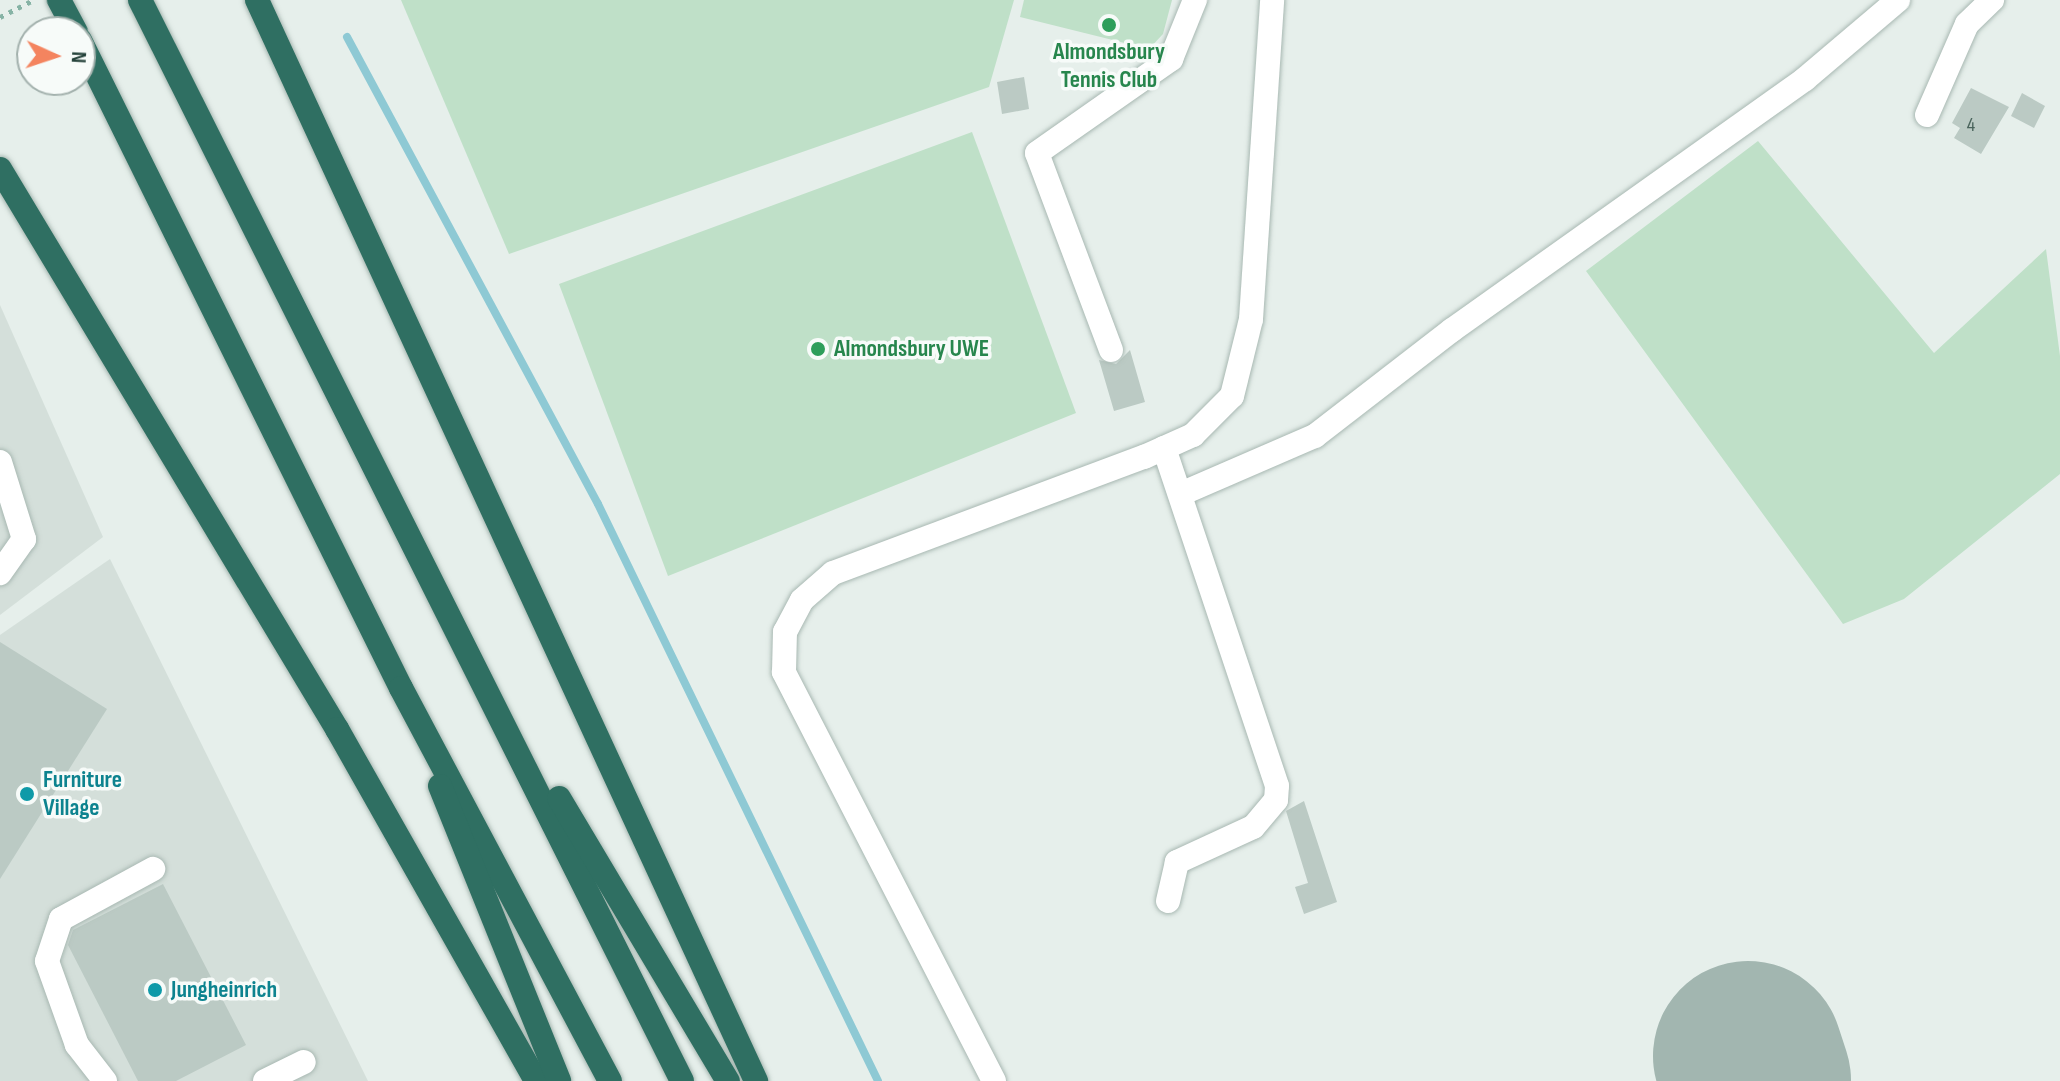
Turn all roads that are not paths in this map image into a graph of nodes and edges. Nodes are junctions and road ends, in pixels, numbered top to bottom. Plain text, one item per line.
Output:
1 (257, 0) edge
2 (1195, 0) edge
3 (1272, 0) edge
4 (1898, 0) edge
5 (1992, 0) edge
6 (141, 1) edge
7 (96, 72) edge
8 (1927, 115) dead end
9 (0, 169) edge
10 (1111, 350) dead end
11 (1164, 448) junction
12 (0, 462) edge
13 (1183, 493) junction
14 (0, 573) edge
15 (470, 649) junction
16 (401, 688) junction
17 (153, 869) dead end
18 (1168, 901) dead end
19 (304, 1062) dead end
20 (105, 1081) edge
21 (265, 1081) edge
22 (536, 1081) edge
23 (559, 1081) edge
24 (610, 1081) edge
25 (682, 1081) edge
26 (728, 1081) edge
27 (756, 1081) edge
28 (994, 1081) edge

1 - 27 highway
2 - 10 lane
3 - 11 lane
4 - 13 lane
5 - 8 lane
6 - 15 highway
7 - 16 highway
9 - 22 highway
11 - 13 lane
11 - 28 lane
12 - 14 lane
13 - 18 lane
15 - 25 highway
15 - 26 highway
16 - 23 highway
16 - 24 highway
17 - 20 lane
19 - 21 lane

